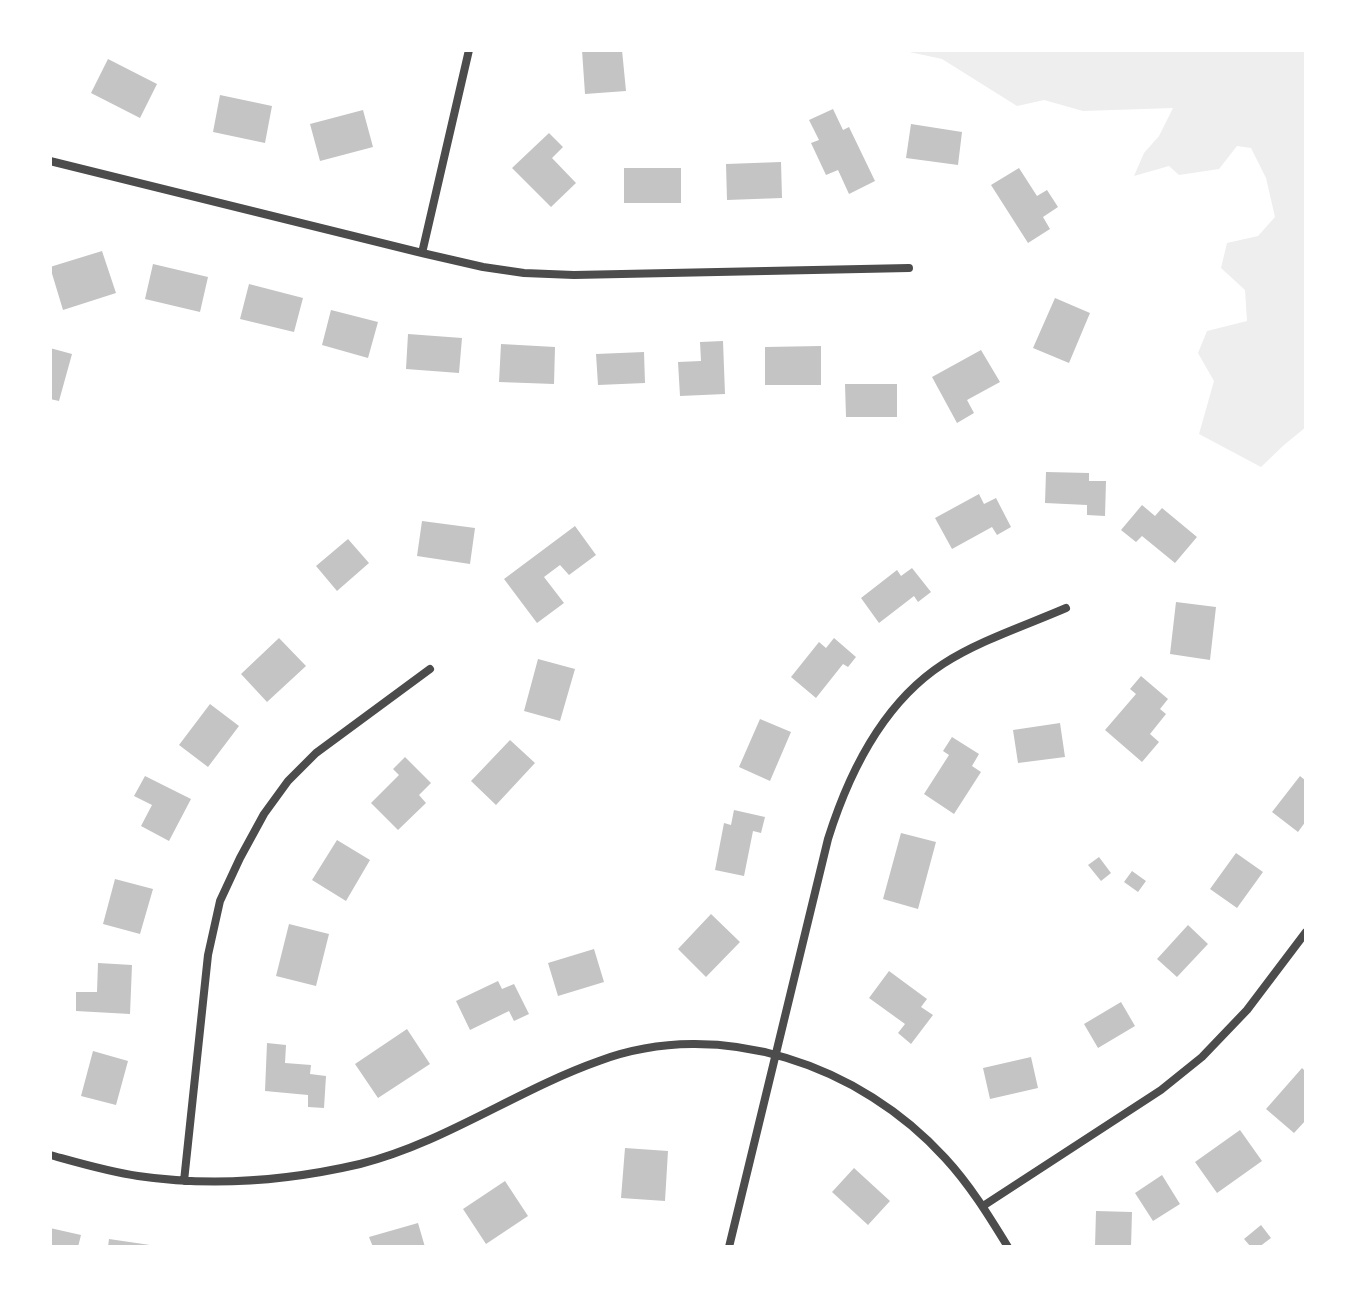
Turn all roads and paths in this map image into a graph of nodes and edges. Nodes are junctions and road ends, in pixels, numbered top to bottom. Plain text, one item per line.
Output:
1 (469, 50) edge
2 (50, 161) edge
3 (422, 253) junction
4 (909, 268) dead end
5 (1066, 608) dead end
6 (430, 669) dead end
7 (1306, 932) edge
8 (776, 1055) junction
9 (50, 1155) edge
10 (184, 1181) junction
11 (983, 1206) junction
12 (729, 1247) edge
13 (1008, 1247) edge

1 - 3 street
2 - 3 street
3 - 4 street
5 - 8 street
6 - 10 street
7 - 11 street
8 - 10 street
8 - 11 street
8 - 12 street
9 - 10 street
11 - 13 street

